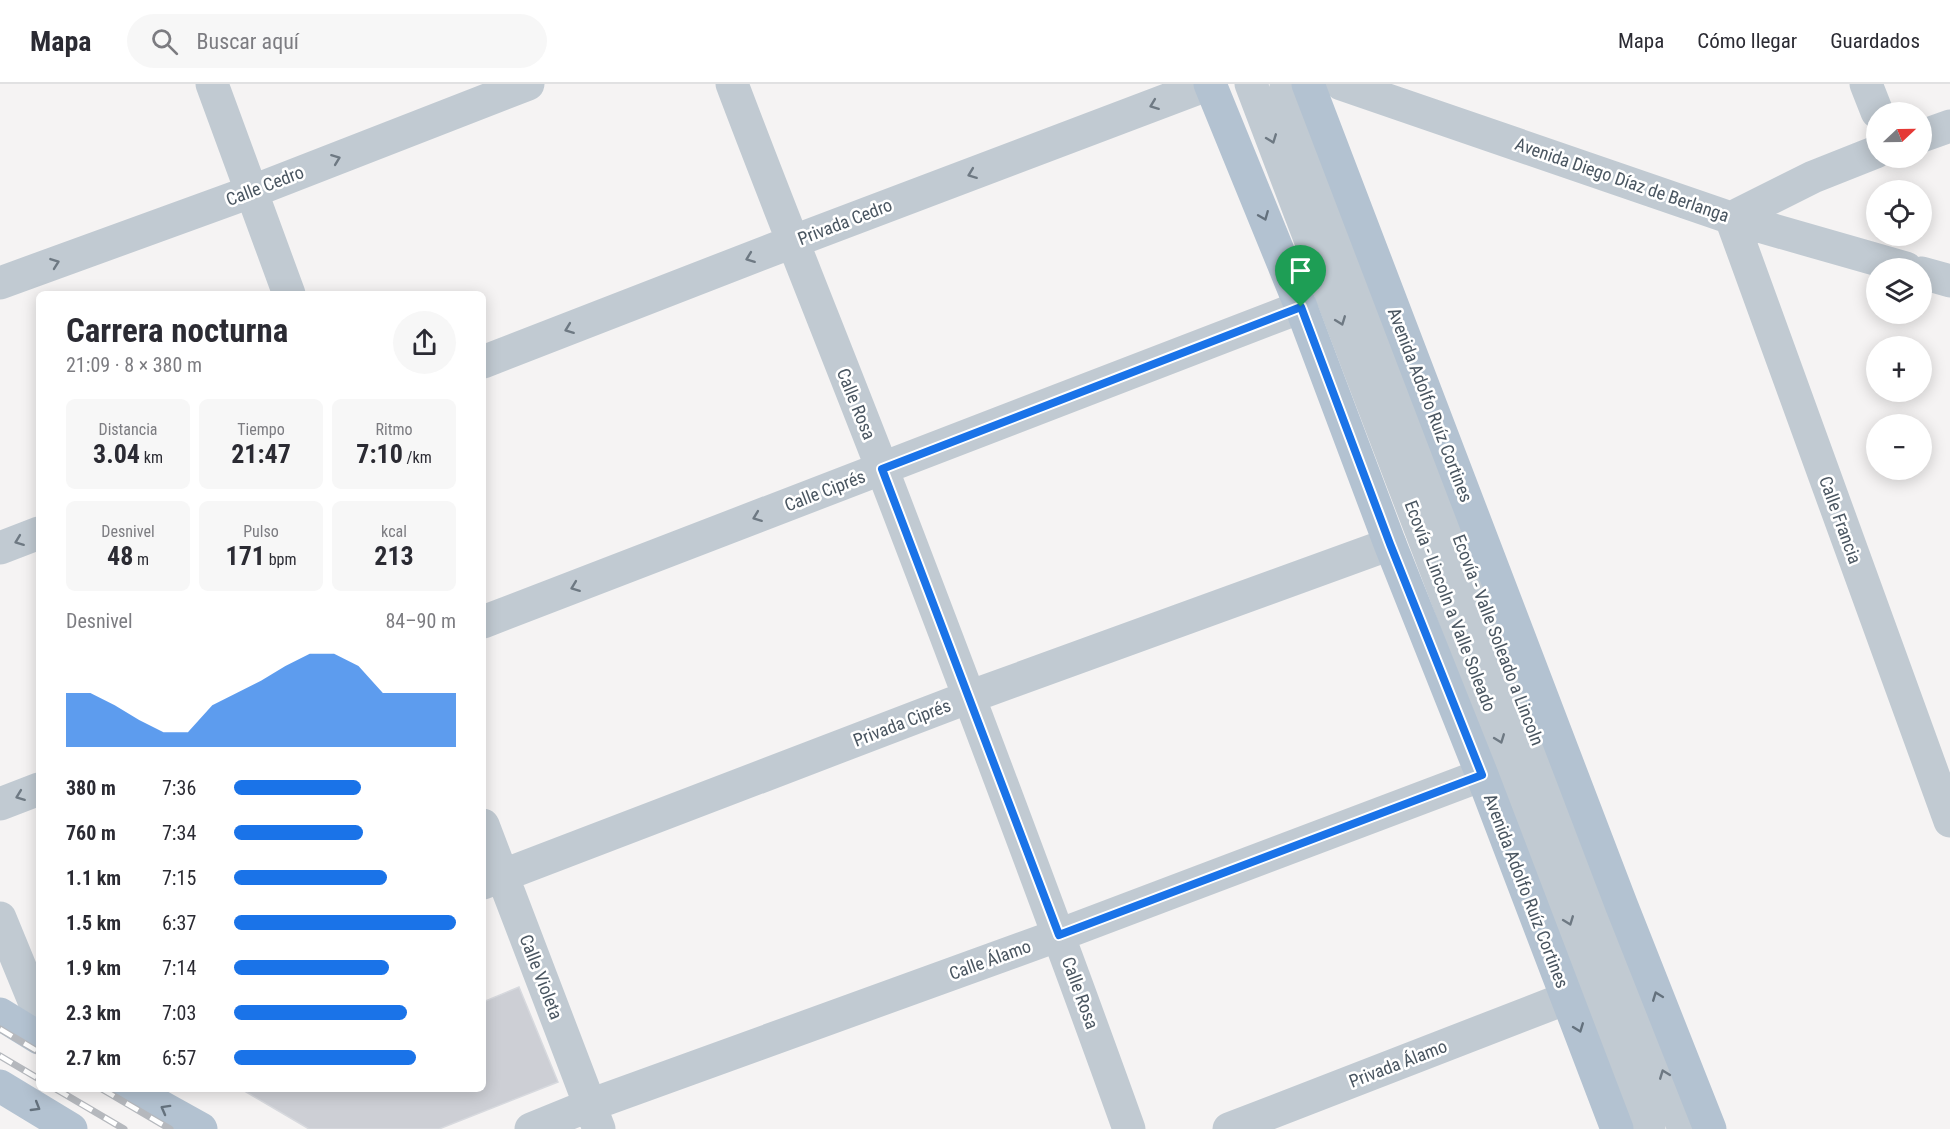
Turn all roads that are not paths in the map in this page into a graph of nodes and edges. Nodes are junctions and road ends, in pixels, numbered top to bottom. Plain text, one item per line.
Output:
1 (212, 84) edge
2 (528, 84) edge
3 (732, 84) edge
4 (1210, 84) edge
5 (1251, 84) edge
6 (1286, 84) edge
7 (1308, 84) edge
8 (1341, 84) edge
9 (1866, 84) edge
10 (1873, 102) edge
11 (1950, 126) edge
12 (1932, 132) edge
13 (1866, 156) edge
14 (253, 191) junction
15 (1731, 218) junction
16 (792, 242) junction
17 (1871, 258) edge
18 (1932, 276) edge
19 (1950, 281) edge
20 (0, 283) edge
21 (289, 291) edge
22 (1301, 307) junction
23 (486, 361) edge
24 (882, 469) junction
25 (36, 534) edge
26 (1390, 544) junction
27 (0, 548) edge
28 (486, 621) edge
29 (969, 698) junction
30 (1482, 775) junction
31 (36, 790) edge
32 (0, 804) edge
33 (1950, 821) edge
34 (486, 841) edge
35 (493, 879) edge
36 (0, 918) edge
37 (1059, 935) junction
38 (1567, 998) junction
39 (36, 1006) edge
40 (0, 1014) edge
41 (36, 1036) edge
42 (0, 1086) edge
43 (134, 1092) edge
44 (594, 1117) edge
45 (71, 1129) edge
46 (201, 1129) edge
47 (531, 1129) edge
48 (1129, 1129) edge
49 (1229, 1129) edge
50 (1617, 1129) edge
51 (1649, 1129) edge
52 (1684, 1129) edge
53 (1710, 1129) edge

1 - 14 street
14 -> 2 street, Calle Cedro
3 - 16 street, Calle Rosa
4 -> 16 street, Privada Cedro
4 -> 22 main road, Avenida Adolfo Ruíz Cortines
5 -> 51 street, Ecovía - Lincoln a Valle Soleado
52 -> 6 street, Ecovía - Valle Soleado a Lincoln
53 -> 7 main road, Avenida Adolfo Ruíz Cortines
8 - 15 street, Avenida Diego Díaz de Berlanga
9 - 10 street
11 - 12 street
13 - 15 street
20 -> 14 street, Calle Cedro
14 - 21 street
15 - 17 street, Avenida Diego Díaz de Berlanga
15 - 33 street, Calle Francia
16 -> 23 street, Privada Cedro
16 - 24 street, Calle Rosa
18 - 19 street
22 - 24 street, Calle Ciprés
22 - 26 main road, Avenida Adolfo Ruíz Cortines
24 -> 28 street, Calle Ciprés
24 - 29 street, Calle Rosa
25 -> 27 street
26 - 29 street, Privada Ciprés
26 - 30 main road, Avenida Adolfo Ruíz Cortines
29 - 35 street, Privada Ciprés
29 - 37 street, Calle Rosa
30 - 37 street, Calle Álamo
30 - 38 main road, Avenida Adolfo Ruíz Cortines
31 -> 32 street
34 - 35 street, Calle Violeta
35 - 44 street, Calle Violeta
36 - 39 street
37 - 44 street, Calle Álamo
37 - 48 street, Calle Rosa
38 - 49 street, Privada Álamo
38 -> 50 main road, Avenida Adolfo Ruíz Cortines
40 - 41 main road
42 -> 45 main road
46 -> 43 main road
44 - 47 street, Calle Álamo

